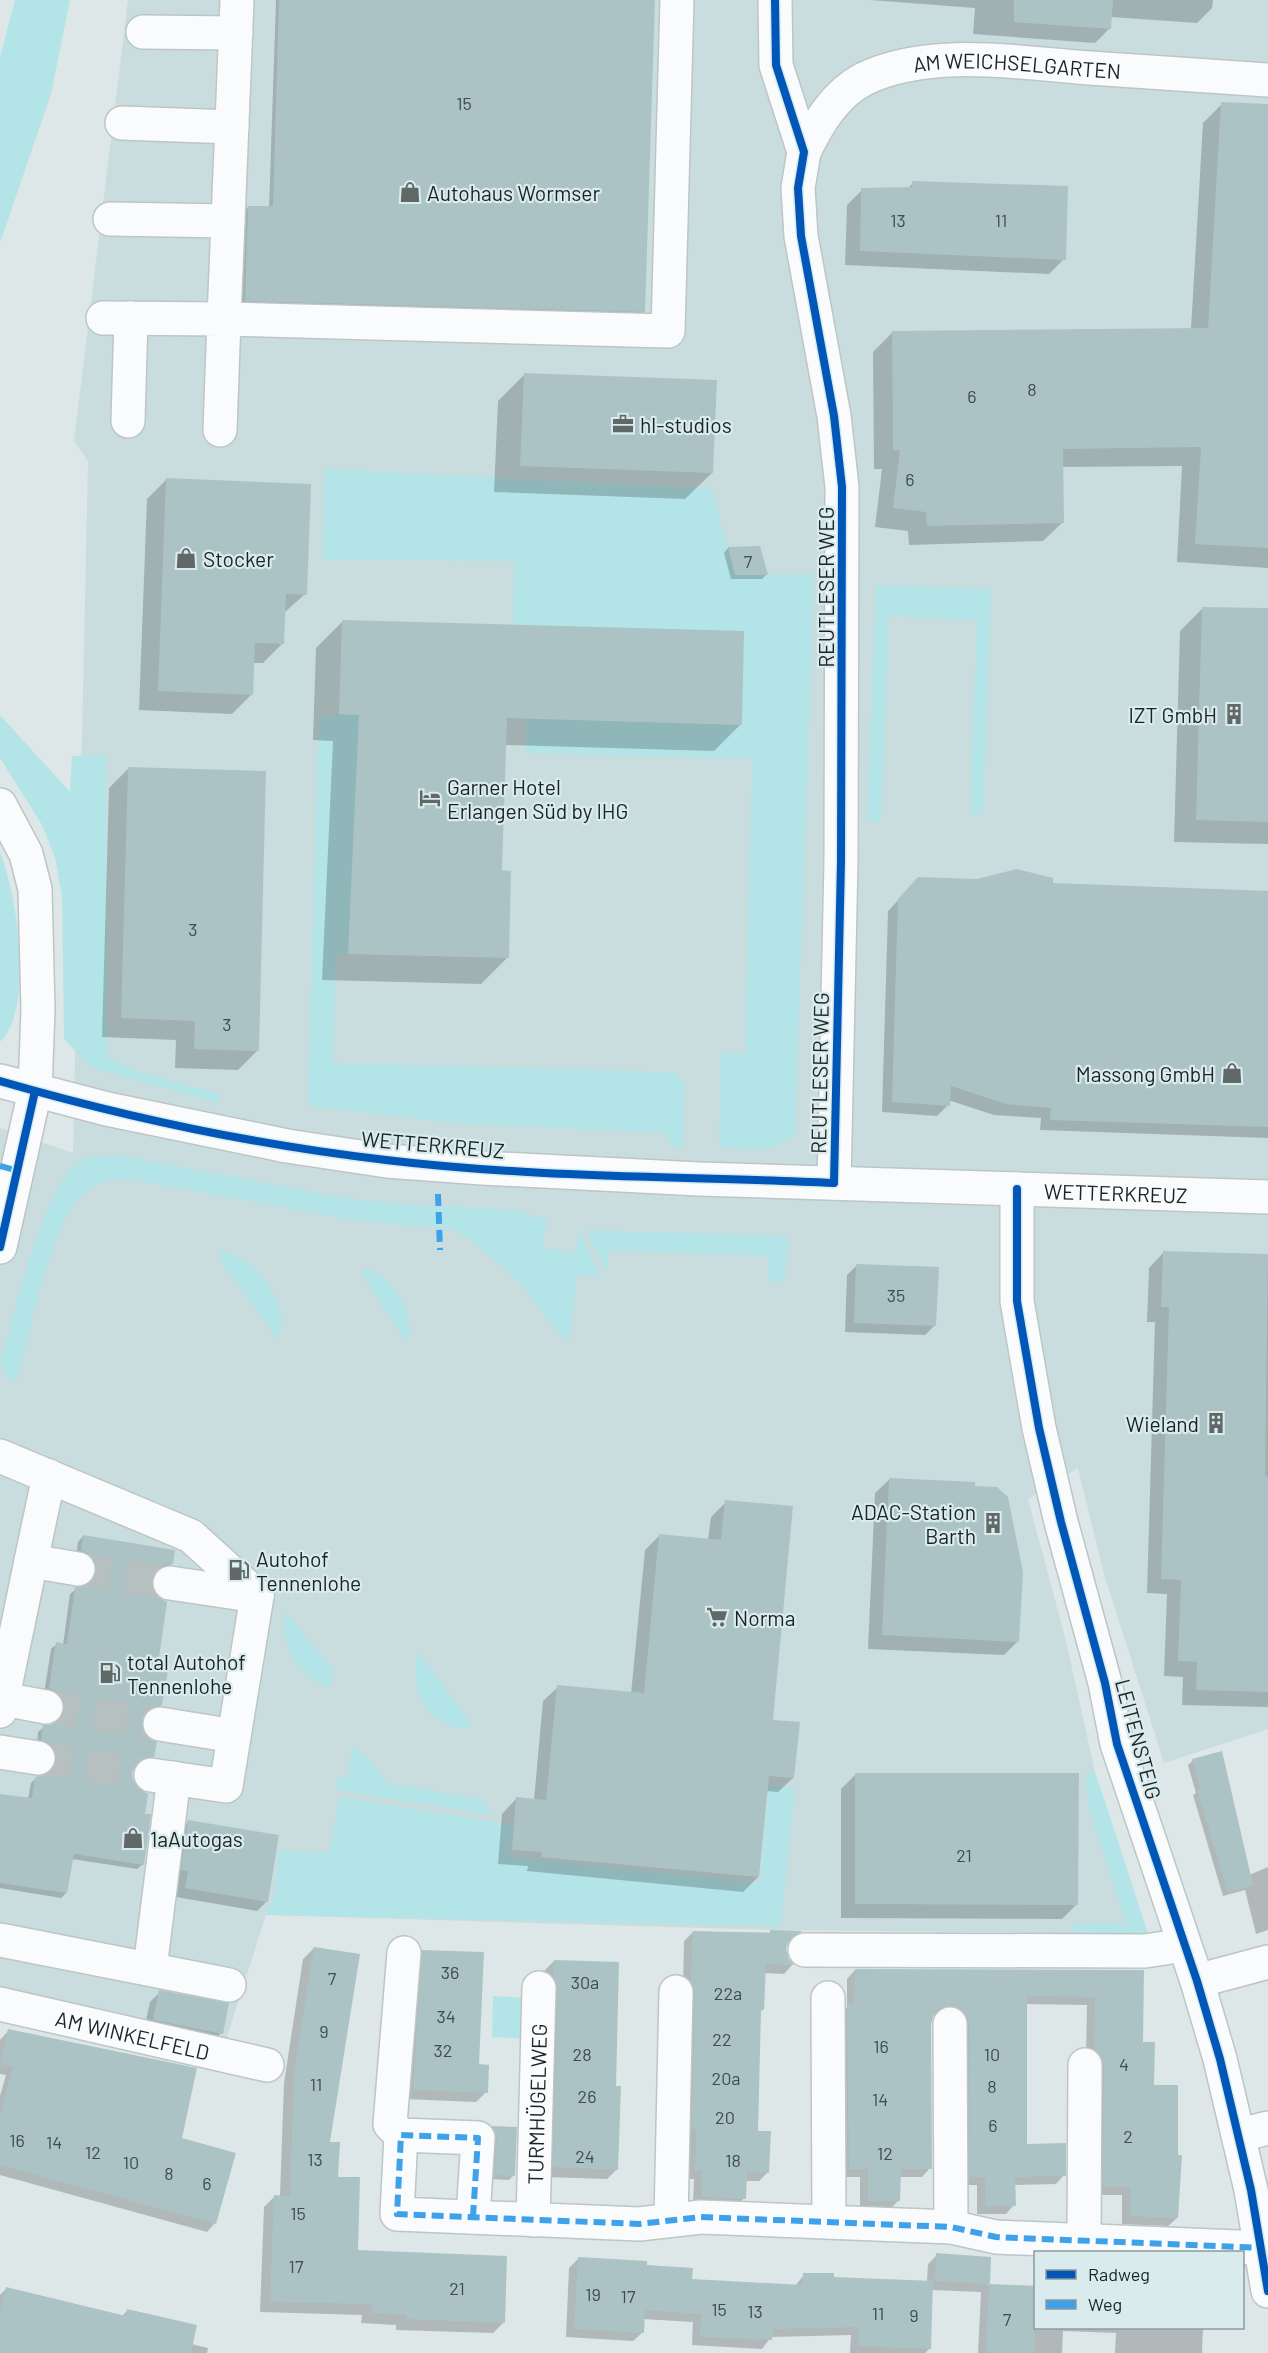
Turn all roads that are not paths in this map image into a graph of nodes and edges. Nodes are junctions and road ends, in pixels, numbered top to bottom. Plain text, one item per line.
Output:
1 (237, 0) edge
2 (677, 0) edge
3 (775, 0) edge
4 (143, 32) dead end
5 (236, 33) junction
6 (1268, 80) edge
7 (122, 123) dead end
8 (232, 127) junction
9 (804, 152) junction
10 (110, 219) dead end
11 (228, 221) junction
12 (224, 319) junction
13 (128, 420) dead end
14 (220, 430) dead end
15 (0, 806) edge
16 (0, 1081) edge
17 (35, 1091) junction
18 (834, 1183) junction
19 (1017, 1190) junction
20 (1268, 1197) edge
21 (0, 1247) edge
22 (0, 1456) edge
23 (49, 1476) junction
24 (31, 1561) junction
25 (78, 1569) tunnel mouth
26 (170, 1583) tunnel mouth
27 (257, 1596) junction
28 (1, 1705) edge
29 (46, 1707) tunnel mouth
30 (160, 1724) tunnel mouth
31 (234, 1736) junction
32 (0, 1752) edge
33 (38, 1758) tunnel mouth
34 (0, 1940) edge
35 (1184, 1945) junction
36 (806, 1950) dead end
37 (404, 1953) dead end
38 (1268, 1962) edge
39 (150, 1968) junction
40 (1197, 1981) junction
41 (229, 1985) dead end
42 (539, 1988) dead end
43 (676, 1992) dead end
44 (828, 1998) dead end
45 (0, 2004) edge
46 (950, 2024) dead end
47 (1084, 2065) dead end
48 (267, 2066) dead end
49 (1254, 2131) edge
50 (401, 2135) junction
51 (473, 2217) junction
52 (670, 2219) junction
53 (533, 2220) junction
54 (830, 2222) junction
55 (951, 2227) junction
56 (1084, 2242) junction
57 (1140, 2251) edge
58 (1244, 2267) edge
59 (1266, 2271) edge

1 - 5 main road
2 - 12 main road
3 - 9 main road, REUTLESER WEG
4 - 5 main road
5 - 8 main road
6 - 9 main road, AM WEICHSELGARTEN
7 - 8 main road
8 - 11 main road
9 - 18 main road, REUTLESER WEG
10 - 11 main road
11 - 12 main road
12 - 13 main road
12 - 14 main road
15 - 17 main road
16 - 17 main road, WETTERKREUZ
17 - 18 main road, WETTERKREUZ
17 - 21 main road
18 - 19 main road, WETTERKREUZ
19 - 20 main road, WETTERKREUZ
19 - 35 main road, LEITENSTEIG
22 - 23 main road
23 - 24 main road
23 - 27 main road
24 - 25 main road
24 - 28 main road
26 - 27 main road
27 - 31 main road
28 - 29 main road
30 - 31 main road
31 - 39 main road
32 - 33 main road
34 - 39 main road
35 - 36 main road
35 - 40 main road, LEITENSTEIG
37 - 50 main road
38 - 40 main road
39 - 41 main road
40 - 49 main road, LEITENSTEIG
42 - 53 main road, TURMHÜGELWEG
43 - 52 main road
44 - 54 main road
45 - 48 main road, AM WINKELFELD
46 - 55 main road
47 - 56 main road
49 - 59 main road, LEITENSTEIG
50 - 51 main road
50 - 51 main road
51 - 53 main road
52 - 53 main road
52 - 54 main road
54 - 55 main road
55 - 56 main road
56 - 57 main road
58 - 59 main road

